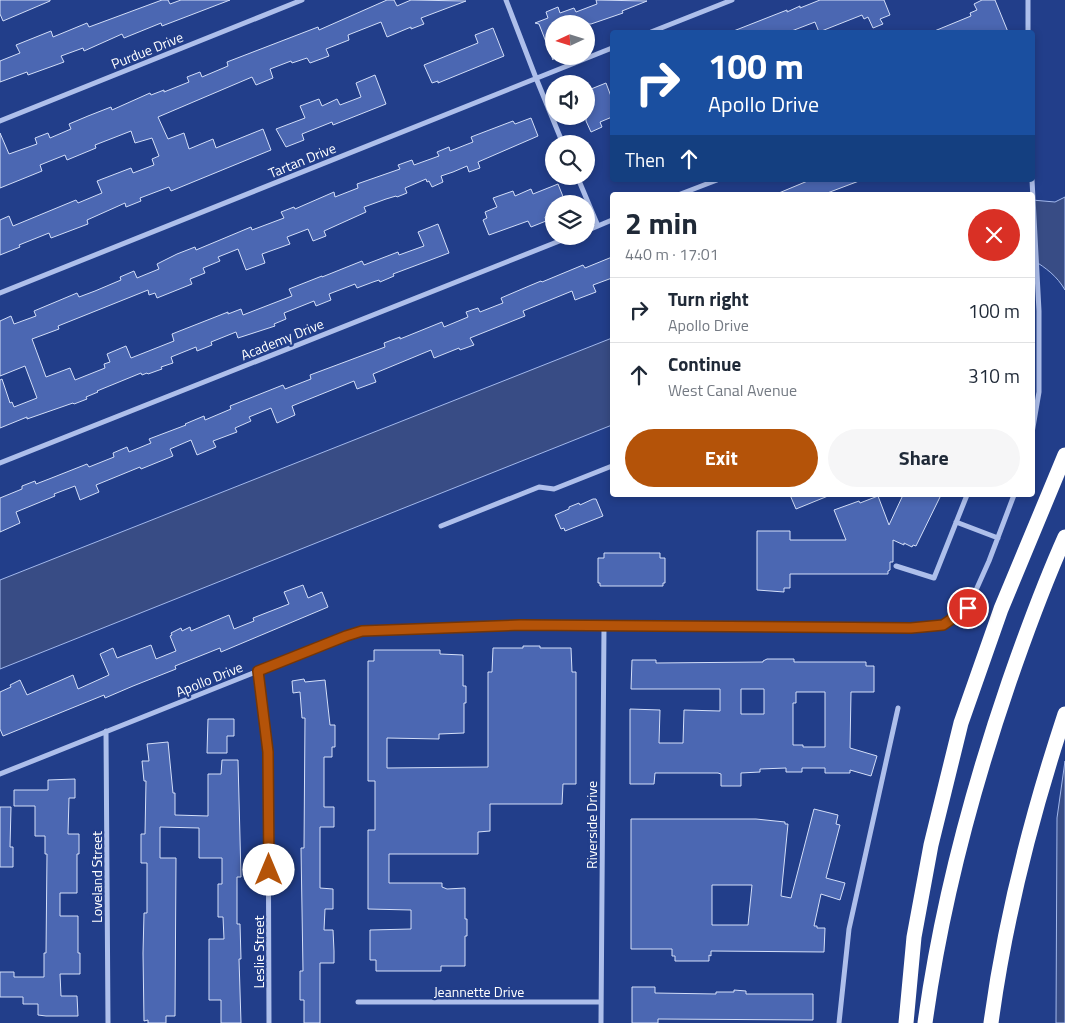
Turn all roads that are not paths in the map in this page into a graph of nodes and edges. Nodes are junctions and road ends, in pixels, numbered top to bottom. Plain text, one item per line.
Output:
1 (302, 0) edge
2 (506, 0) edge
3 (732, 0) edge
4 (1028, 0) edge
5 (656, 30) edge
6 (1028, 30) edge
7 (610, 49) edge
8 (536, 78) junction
9 (0, 121) edge
10 (559, 135) edge
11 (712, 182) edge
12 (581, 185) edge
13 (686, 192) edge
14 (610, 221) edge
15 (598, 226) junction
16 (595, 227) edge
17 (1035, 236) edge
18 (549, 245) edge
19 (0, 293) edge
20 (1035, 415) edge
21 (1065, 455) edge
22 (0, 463) edge
23 (610, 467) edge
24 (966, 497) edge
25 (1013, 497) edge
26 (956, 522) junction
27 (441, 526) dead end
28 (1065, 537) edge
29 (998, 538) junction
30 (896, 566) dead end
31 (604, 627) junction
32 (258, 671) junction
33 (898, 708) dead end
34 (1065, 714) edge
35 (106, 731) junction
36 (0, 774) edge
37 (358, 1002) dead end
38 (601, 1002) junction
39 (108, 1023) edge
40 (269, 1023) edge
41 (601, 1023) edge
42 (839, 1023) edge
43 (906, 1023) edge
44 (925, 1023) edge
45 (991, 1023) edge

1 - 9 street, Purdue Drive
2 - 8 street
3 - 5 street
4 - 6 street
7 - 8 street, Tartan Drive
8 - 10 street
8 - 19 street, Tartan Drive
11 - 13 street
12 - 15 street
14 - 15 street
15 - 16 street
17 - 20 street
18 - 22 street, Academy Drive
21 - 43 highway
23 - 27 street
24 - 26 street
25 - 29 street, Apollo Drive
26 - 29 street
26 - 30 street
28 - 44 highway
29 - 31 street, Apollo Drive
31 - 32 street, Apollo Drive
31 - 38 street, Riverside Drive
32 - 35 street, Apollo Drive
32 - 40 street, Leslie Street
33 - 42 street
34 - 45 highway
35 - 36 street, Apollo Drive
35 - 39 street, Loveland Street
37 - 38 street, Jeannette Drive
38 - 41 street, Riverside Drive

